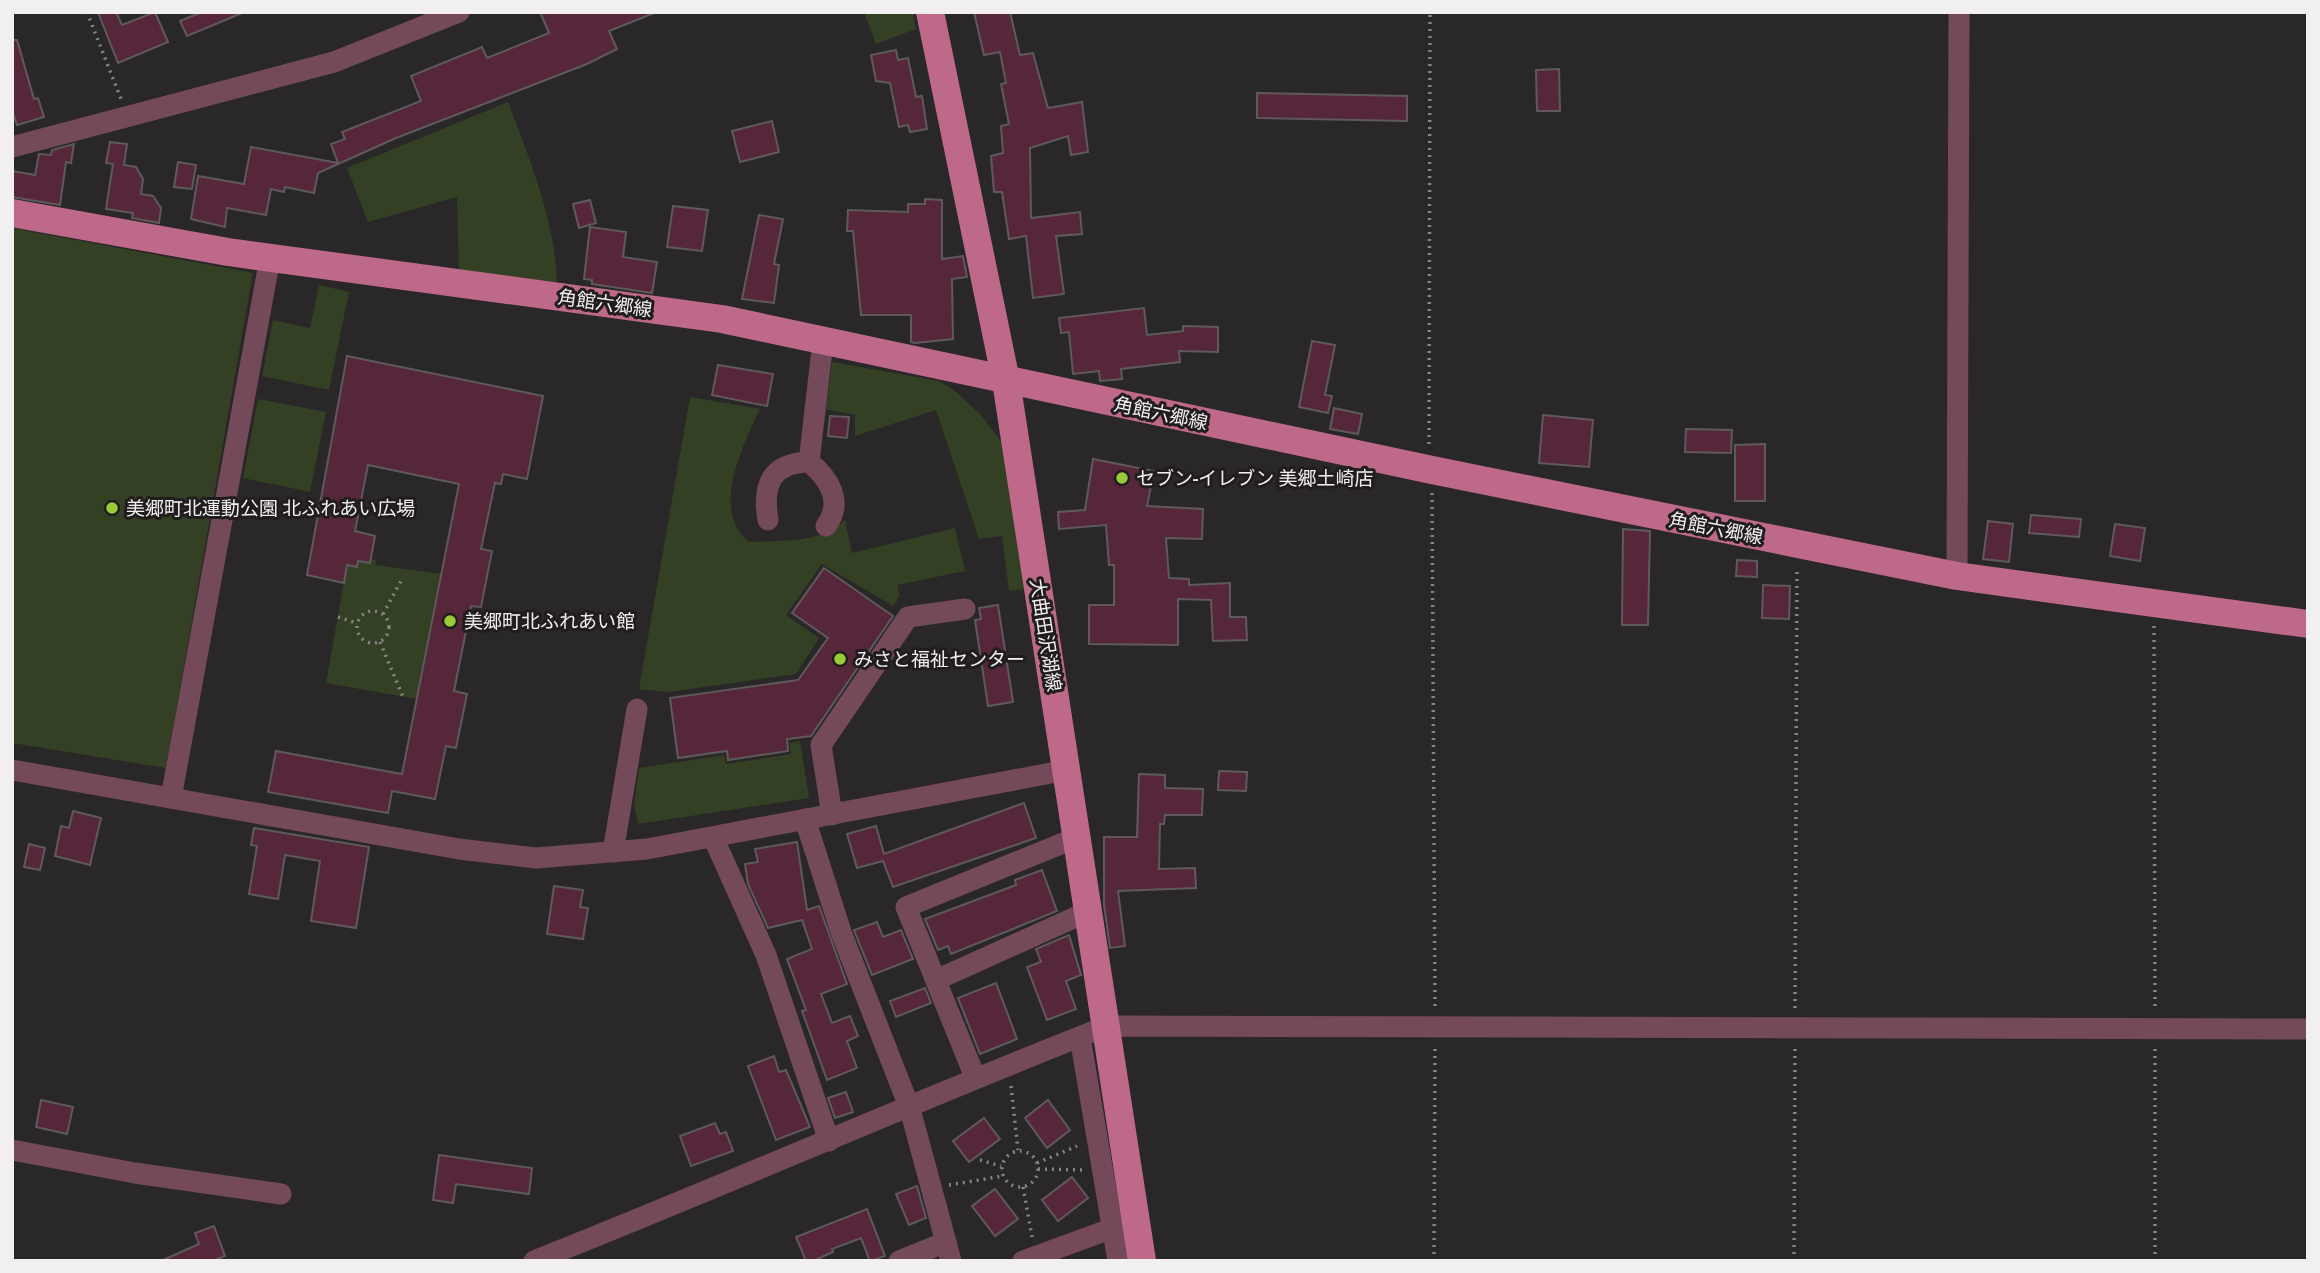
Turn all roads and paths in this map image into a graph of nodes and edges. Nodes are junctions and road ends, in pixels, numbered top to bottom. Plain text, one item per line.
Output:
1 (87, 12) edge
2 (459, 12) edge
3 (930, 12) edge
4 (1430, 12) edge
5 (1959, 12) edge
6 (128, 117) junction
7 (12, 147) edge
8 (12, 213) edge
9 (270, 258) junction
10 (823, 341) junction
11 (1006, 381) junction
12 (809, 462) junction
13 (1431, 470) junction
14 (768, 520) dead end
15 (827, 526) dead end
16 (1798, 544) junction
17 (1957, 576) junction
18 (401, 581) dead end
19 (2154, 604) junction
20 (965, 609) dead end
21 (383, 614) junction
22 (338, 617) dead end
23 (357, 623) junction
24 (2308, 624) edge
25 (380, 642) junction
26 (402, 697) dead end
27 (637, 709) dead end
28 (12, 770) edge
29 (1067, 770) junction
30 (171, 798) junction
31 (832, 815) junction
32 (806, 819) junction
33 (1078, 836) junction
34 (713, 837) junction
35 (613, 852) junction
36 (1089, 911) junction
37 (936, 980) junction
38 (1107, 1026) junction
39 (1435, 1026) junction
40 (1795, 1027) junction
41 (2155, 1028) junction
42 (2308, 1029) edge
43 (1080, 1037) junction
44 (1009, 1064) junction
45 (975, 1077) junction
46 (910, 1108) junction
47 (1097, 1137) junction
48 (830, 1141) junction
49 (12, 1150) edge
50 (1018, 1150) junction
51 (981, 1160) dead end
52 (1037, 1163) junction
53 (1001, 1167) junction
54 (1038, 1169) junction
55 (1103, 1171) junction
56 (1003, 1176) junction
57 (1023, 1187) junction
58 (931, 1188) junction
59 (281, 1195) dead end
60 (1113, 1228) junction
61 (949, 1251) edge
62 (1029, 1259) edge
63 (534, 1261) edge
64 (899, 1261) edge
65 (1118, 1261) edge
66 (1142, 1261) edge
67 (1434, 1261) edge
68 (1794, 1261) edge
69 (2155, 1261) edge

1 - 6 path
2 - 6 street
3 - 11 main road, 大曲田沢湖線
4 - 13 path
5 - 17 street
6 - 7 street
8 - 9 main road, 角館六郷線
9 - 10 main road, 角館六郷線
9 - 30 street
10 - 11 main road, 角館六郷線
10 - 12 street
11 - 13 main road, 角館六郷線
11 - 29 main road, 大曲田沢湖線
12 - 14 street
12 - 15 street
13 - 16 main road, 角館六郷線
13 - 39 path
16 - 17 main road, 角館六郷線
16 - 40 path
17 - 19 main road, 角館六郷線
18 - 21 path
19 - 24 main road, 角館六郷線
19 - 41 path
20 - 31 street
21 - 23 path
21 - 25 path
22 - 23 path
23 - 25 path
25 - 26 path
27 - 35 street
28 - 30 street
29 - 31 street
29 - 33 main road, 大曲田沢湖線
30 - 35 street
31 - 32 street
32 - 34 street
32 - 46 street
33 - 36 main road, 大曲田沢湖線
33 - 37 street
34 - 35 street
34 - 48 street
36 - 37 street
36 - 38 main road, 大曲田沢湖線
37 - 45 street
38 - 39 street
38 - 43 street
38 - 66 main road, 大曲田沢湖線
39 - 40 street
39 - 67 path
40 - 41 street
40 - 68 path
41 - 42 street
41 - 69 path
43 - 44 street
43 - 47 street
44 - 45 street
44 - 50 path
45 - 46 street
46 - 48 street
46 - 58 street
47 - 52 path
47 - 55 street
48 - 63 street
49 - 59 street
50 - 52 path
50 - 53 path
51 - 53 path
52 - 54 path
53 - 56 path
54 - 55 path
54 - 57 path
55 - 60 street
56 - 57 path
56 - 58 path
57 - 62 path
58 - 61 street
60 - 62 street
60 - 65 street
61 - 64 street

